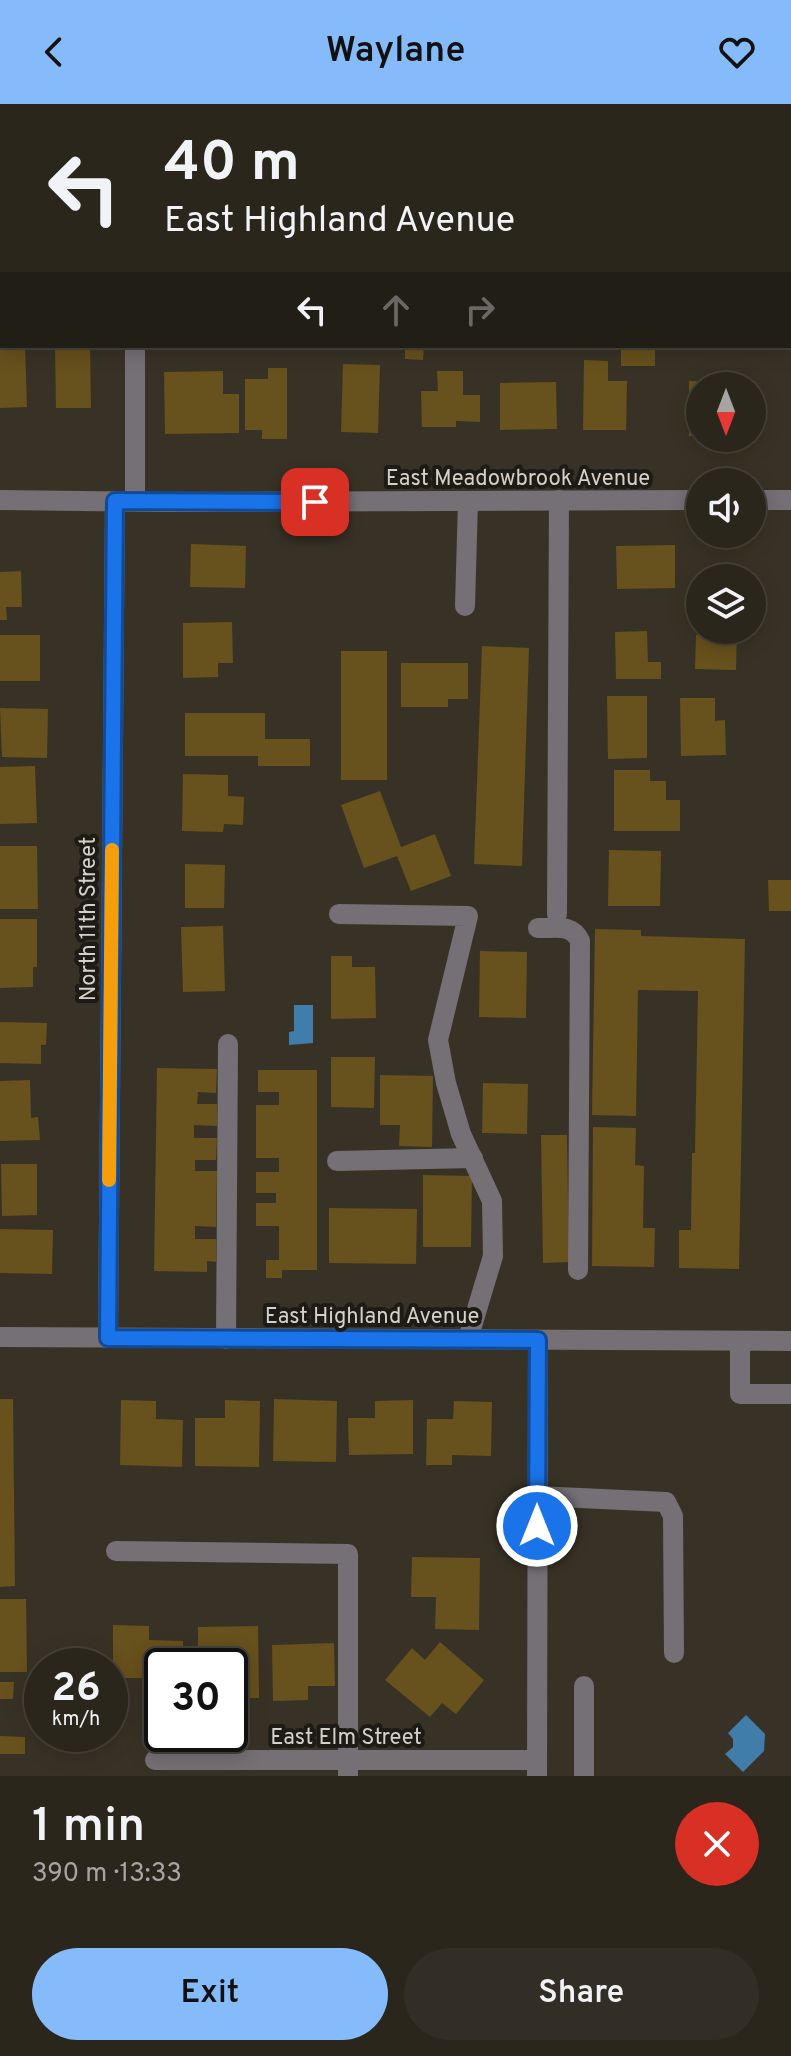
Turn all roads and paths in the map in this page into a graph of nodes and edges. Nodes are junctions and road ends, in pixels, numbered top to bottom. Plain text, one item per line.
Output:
1 (135, 348) edge
2 (0, 500) edge
3 (559, 500) junction
4 (686, 500) edge
5 (766, 500) edge
6 (791, 500) edge
7 (125, 501) junction
8 (468, 501) junction
9 (465, 606) dead end
10 (339, 914) dead end
11 (557, 914) dead end
12 (538, 928) dead end
13 (228, 1044) dead end
14 (473, 1158) junction
15 (337, 1161) dead end
16 (578, 1270) dead end
17 (0, 1337) edge
18 (108, 1338) junction
19 (226, 1339) junction
20 (468, 1339) junction
21 (538, 1340) junction
22 (740, 1341) junction
23 (791, 1341) edge
24 (791, 1394) edge
25 (537, 1496) junction
26 (116, 1551) dead end
27 (674, 1653) dead end
28 (584, 1686) dead end
29 (155, 1760) dead end
30 (348, 1768) edge
31 (537, 1768) edge
32 (584, 1776) edge

1 - 7 street, North 11th Street
2 - 7 street, East Meadowbrook Avenue
3 - 4 street, East Meadowbrook Avenue
3 - 8 street, East Meadowbrook Avenue
3 - 11 street
5 - 6 street
7 - 8 street, East Meadowbrook Avenue
7 - 18 street, North 11th Street
8 - 9 street
10 - 14 street
12 - 16 street
13 - 19 street
14 - 15 street
14 - 20 street
17 - 18 street, East Highland Avenue
18 - 19 street, East Highland Avenue
19 - 20 street, East Highland Avenue
20 - 21 street, East Highland Avenue
21 - 22 street, East Highland Avenue
21 - 25 street
22 - 23 street, East Highland Avenue
22 - 24 street
25 - 27 street
25 - 31 street
26 - 30 street
28 - 32 street
29 - 30 street, East Elm Street
30 - 31 street, East Elm Street

